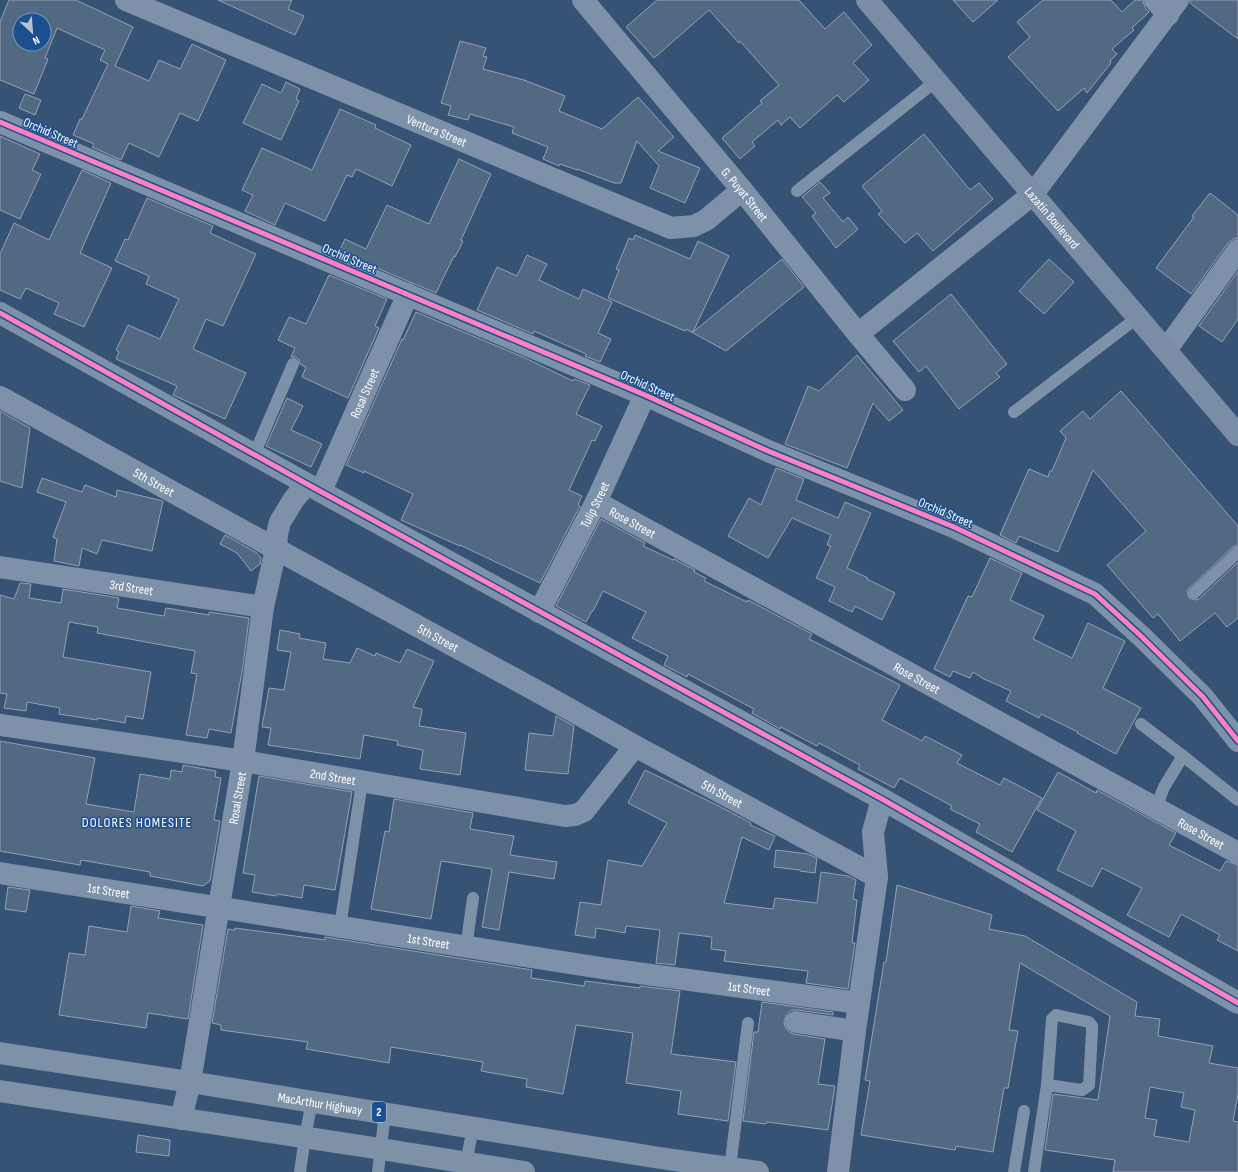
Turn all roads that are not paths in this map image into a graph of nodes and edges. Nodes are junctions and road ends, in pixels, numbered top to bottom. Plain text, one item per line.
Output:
1 (126, 0) edge
2 (583, 0) edge
3 (867, 0) edge
4 (1167, 5) edge
5 (936, 81) junction
6 (0, 122) edge
7 (742, 190) junction
8 (797, 191) dead end
9 (1033, 194) junction
10 (1238, 250) edge
11 (408, 294) junction
12 (0, 313) edge
13 (1138, 317) junction
14 (858, 334) junction
15 (1166, 350) junction
16 (293, 364) dead end
17 (904, 390) dead end
18 (645, 395) junction
19 (0, 397) edge
20 (1014, 412) dead end
21 (1238, 435) edge
22 (254, 455) junction
23 (314, 488) junction
24 (596, 502) junction
25 (276, 549) junction
26 (1238, 552) edge
27 (0, 567) edge
28 (1194, 593) dead end
29 (263, 607) junction
30 (539, 612) junction
31 (1141, 724) dead end
32 (0, 725) edge
33 (1238, 741) edge
34 (635, 746) junction
35 (1183, 756) junction
36 (244, 761) junction
37 (362, 782) junction
38 (882, 798) junction
39 (1238, 800) edge
40 (1156, 808) junction
41 (1238, 853) edge
42 (0, 873) edge
43 (877, 877) junction
44 (473, 898) dead end
45 (218, 908) junction
46 (340, 928) junction
47 (466, 948) junction
48 (1238, 1003) edge
49 (859, 1004) junction
50 (796, 1022) dead end
51 (748, 1023) dead end
52 (855, 1031) junction
53 (0, 1053) edge
54 (190, 1082) junction
55 (1047, 1085) junction
56 (0, 1091) edge
57 (312, 1101) junction
58 (1024, 1111) dead end
59 (385, 1113) junction
60 (181, 1119) junction
61 (473, 1128) junction
62 (305, 1137) junction
63 (381, 1149) junction
64 (658, 1165) edge
65 (465, 1167) edge
66 (730, 1168) junction
67 (300, 1172) edge
68 (378, 1172) edge
69 (524, 1172) edge
70 (758, 1172) edge
71 (838, 1172) edge
72 (1014, 1172) edge
73 (1034, 1172) edge

1 - 7 street, Ventura Street
2 - 7 street, G. Puyat Street
3 - 5 main road, Lazatin Boulevard
4 - 9 street
5 - 8 lane
5 - 9 main road, Lazatin Boulevard
6 - 11 street, Orchid Street
7 - 14 street, G. Puyat Street
9 - 13 main road, Lazatin Boulevard
9 - 14 street
10 - 15 street
11 - 18 street, Orchid Street
11 - 23 street, Rosal Street
12 - 22 street
13 - 15 main road, Lazatin Boulevard
13 - 20 lane
14 - 17 street, G. Puyat Street
15 - 21 main road, Lazatin Boulevard
16 - 22 lane
18 - 24 street, Tulip Street
18 - 33 street, Orchid Street
19 - 25 street, 5th Street
22 - 23 street
23 - 25 street, Rosal Street
23 - 30 street
24 - 30 street, Tulip Street
24 - 40 street, Rose Street
25 - 29 street, Rosal Street
25 - 34 street, 5th Street
26 - 28 lane
27 - 29 street, 3rd Street
29 - 36 street, Rosal Street
30 - 38 street
31 - 35 lane
32 - 36 street, 2nd Street
34 - 37 street, 2nd Street
34 - 43 street, 5th Street
35 - 39 lane
35 - 40 lane
36 - 37 street, 2nd Street
36 - 45 street, Rosal Street
37 - 46 lane
38 - 43 street
38 - 48 street
40 - 41 street, Rose Street
42 - 45 street, 1st Street
43 - 49 street
44 - 47 lane
45 - 46 street, 1st Street
45 - 54 street, Rosal Street
46 - 47 street, 1st Street
47 - 49 street, 1st Street
49 - 52 street
50 - 52 street
51 - 66 lane
52 - 71 street
53 - 54 highway, MacArthur Highway / 2
54 - 57 highway, MacArthur Highway / 2
54 - 60 street, Rosal Street
55 - 55 lane
55 - 73 lane
56 - 60 highway
57 - 59 highway, MacArthur Highway / 2
57 - 62 lane
58 - 72 lane
59 - 61 highway, MacArthur Highway / 2
59 - 63 lane
60 - 62 highway
61 - 64 highway, MacArthur Highway / 2
61 - 65 lane
62 - 63 highway
62 - 67 lane
63 - 65 highway
63 - 68 lane
64 - 66 highway, MacArthur Highway / 2
65 - 69 highway
66 - 70 highway, MacArthur Highway / 2

